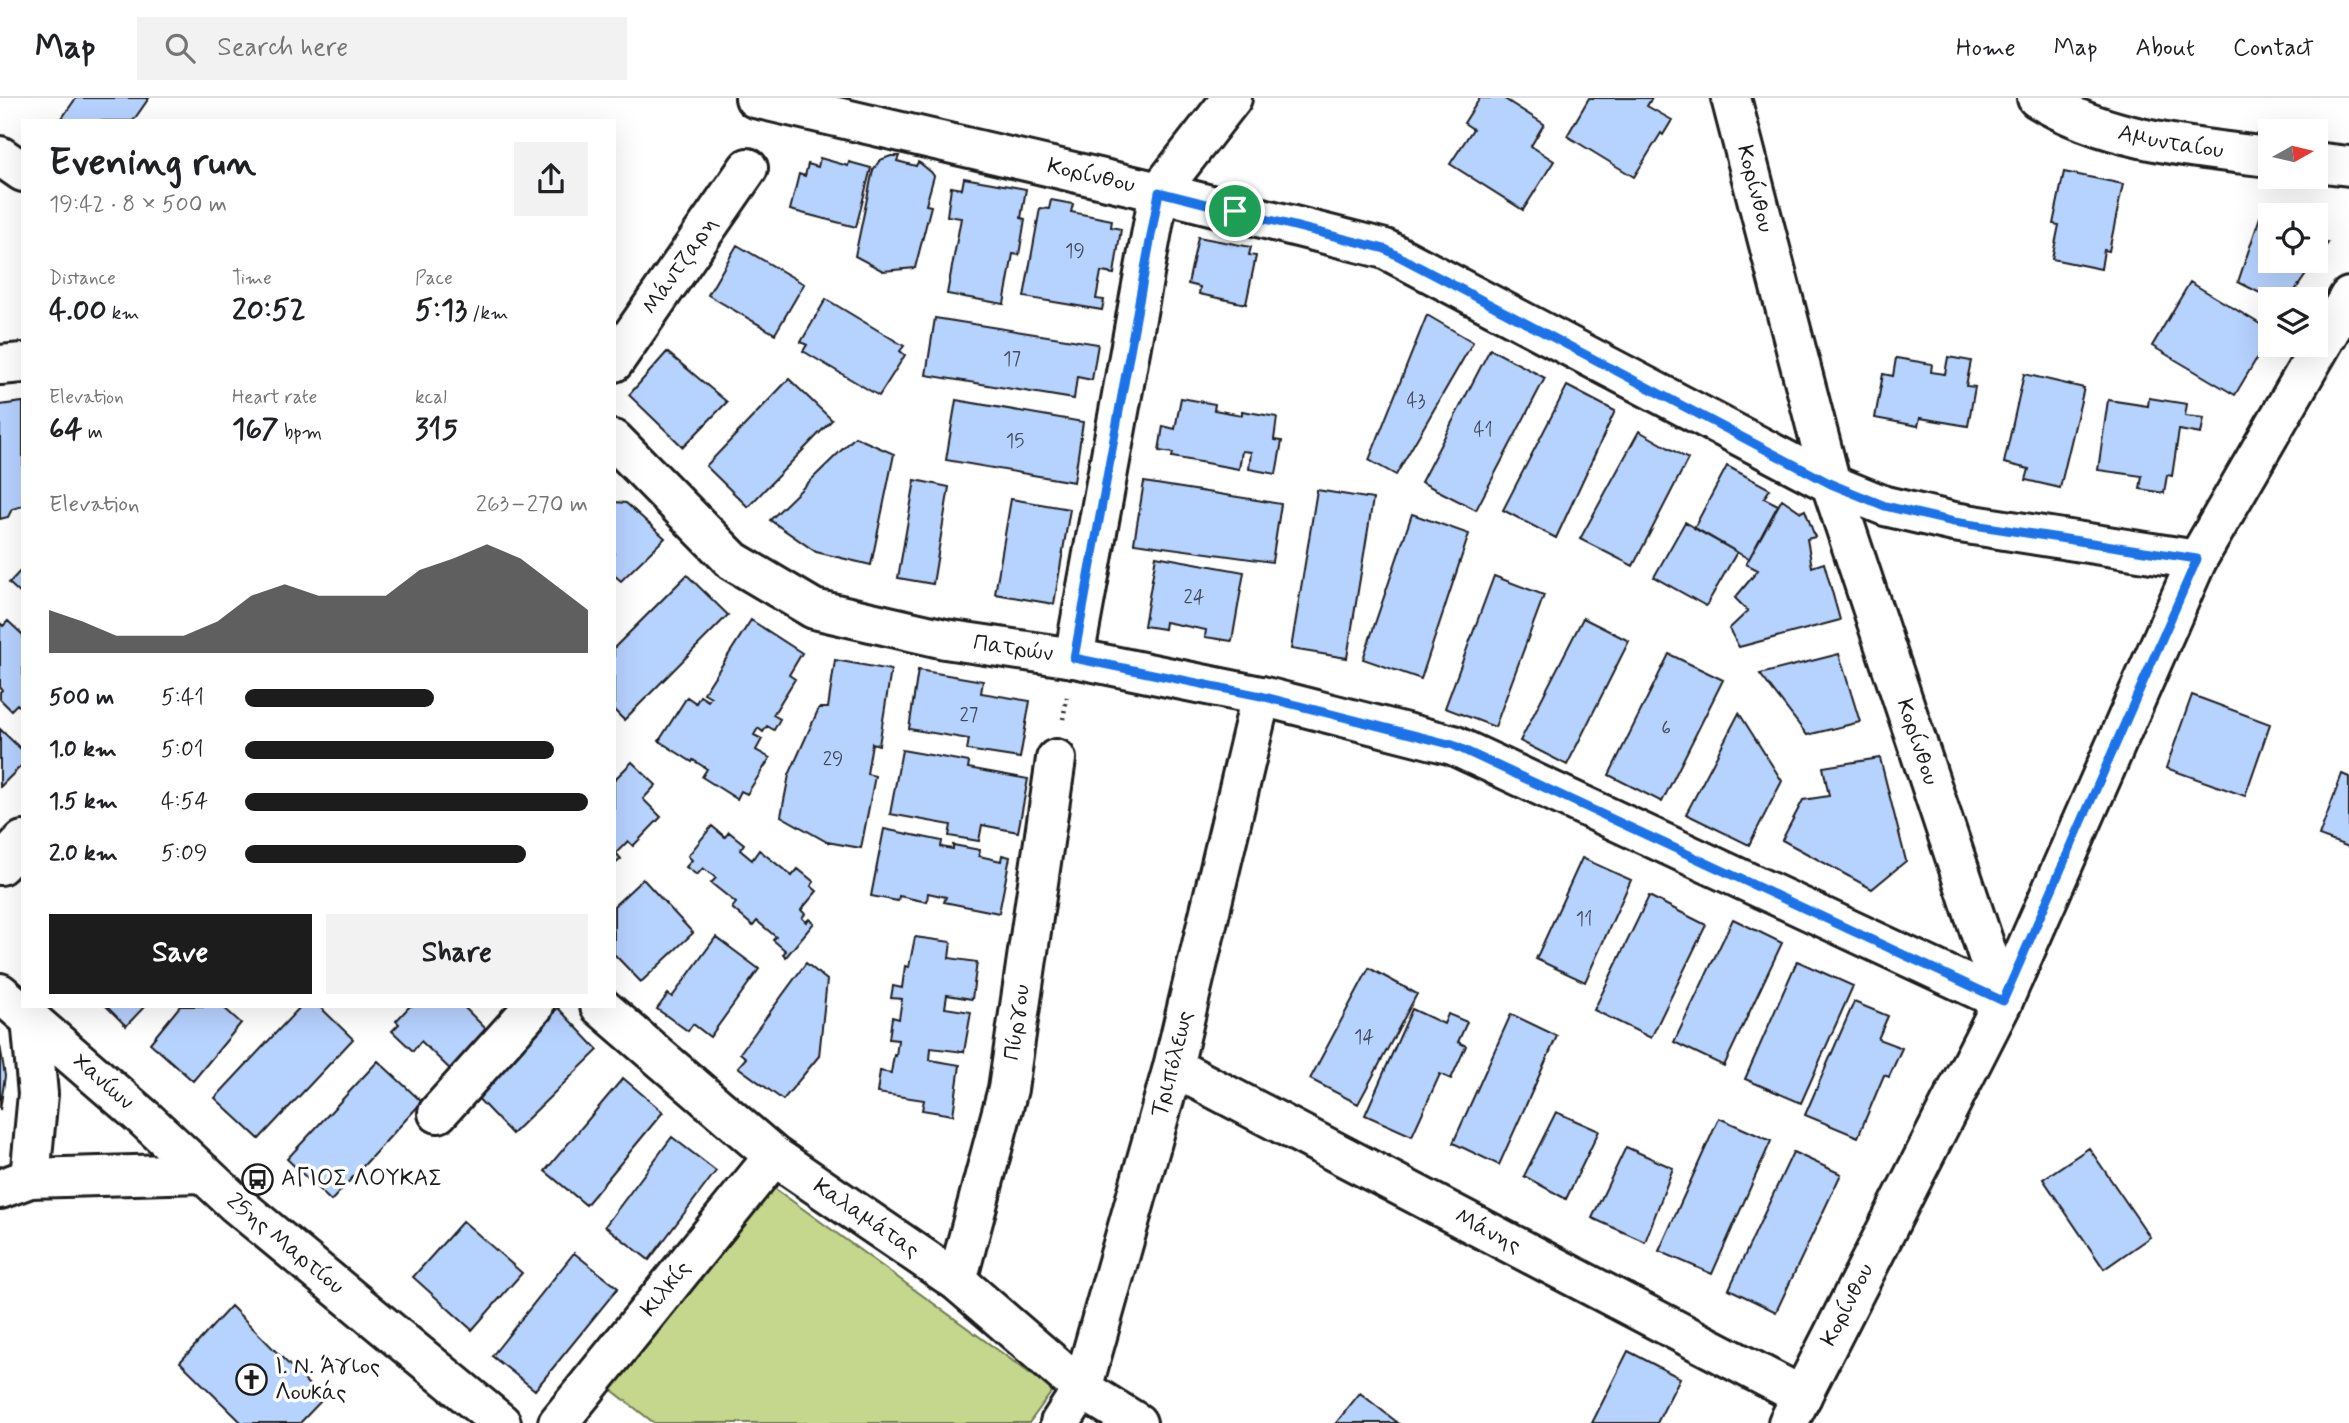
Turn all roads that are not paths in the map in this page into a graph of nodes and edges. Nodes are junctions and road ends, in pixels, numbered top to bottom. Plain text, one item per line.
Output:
1 (755, 98) edge
2 (1232, 98) edge
3 (1731, 98) edge
4 (2037, 98) edge
5 (0, 156) edge
6 (2258, 156) edge
7 (2328, 164) edge
8 (2349, 166) edge
9 (748, 168) dead end
10 (21, 171) edge
11 (1159, 192) junction
12 (2349, 297) edge
13 (616, 359) edge
14 (21, 363) edge
15 (0, 365) edge
16 (616, 442) edge
17 (1831, 484) junction
18 (2197, 559) junction
19 (1074, 658) junction
20 (1261, 696) junction
21 (1056, 759) road end
22 (21, 843) edge
23 (0, 865) edge
24 (0, 993) edge
25 (2003, 1001) junction
26 (21, 1004) edge
27 (532, 1008) edge
28 (602, 1008) edge
29 (37, 1013) edge
30 (1172, 1067) junction
31 (438, 1113) dead end
32 (774, 1156) junction
33 (203, 1173) junction
34 (15, 1184) edge
35 (957, 1281) junction
36 (1083, 1389) junction
37 (1795, 1409) edge
38 (501, 1423) edge
39 (558, 1423) edge
40 (1060, 1423) edge
41 (1137, 1423) edge

1 - 11 street, Κορίνθου
2 - 11 street
3 - 17 street, Κορίνθου
4 - 6 street, Αμυνταίου
5 - 10 street
7 - 8 street
9 - 13 street, Μάντζαρη
11 - 17 street, Κορίνθου
11 - 19 street
12 - 18 street, Κορίνθου
14 - 15 street
16 - 19 street, Πατρών
17 - 18 street, Κορίνθου
17 - 25 street, Κορίνθου
18 - 25 street, Κορίνθου
19 - 20 street, Πατρών
20 - 25 street, Πατρών
20 - 30 street, Τριπόλεως
21 - 35 street, Πύργου
22 - 23 street
24 - 26 street, Χανίων
25 - 37 street, Κορίνθου
27 - 31 street
28 - 32 street, Καλαμάτας
29 - 33 street, Χανίων
29 - 34 street
30 - 36 street, Τριπόλεως
30 - 37 street, Μάνης
32 - 35 street, Καλαμάτας
32 - 39 street, Κιλκίς
33 - 34 street
33 - 38 street, 25ης Μαρτίου
35 - 36 street, Καλαμάτας
36 - 40 street, Τριπόλεως
36 - 41 street, Καλαμάτας

